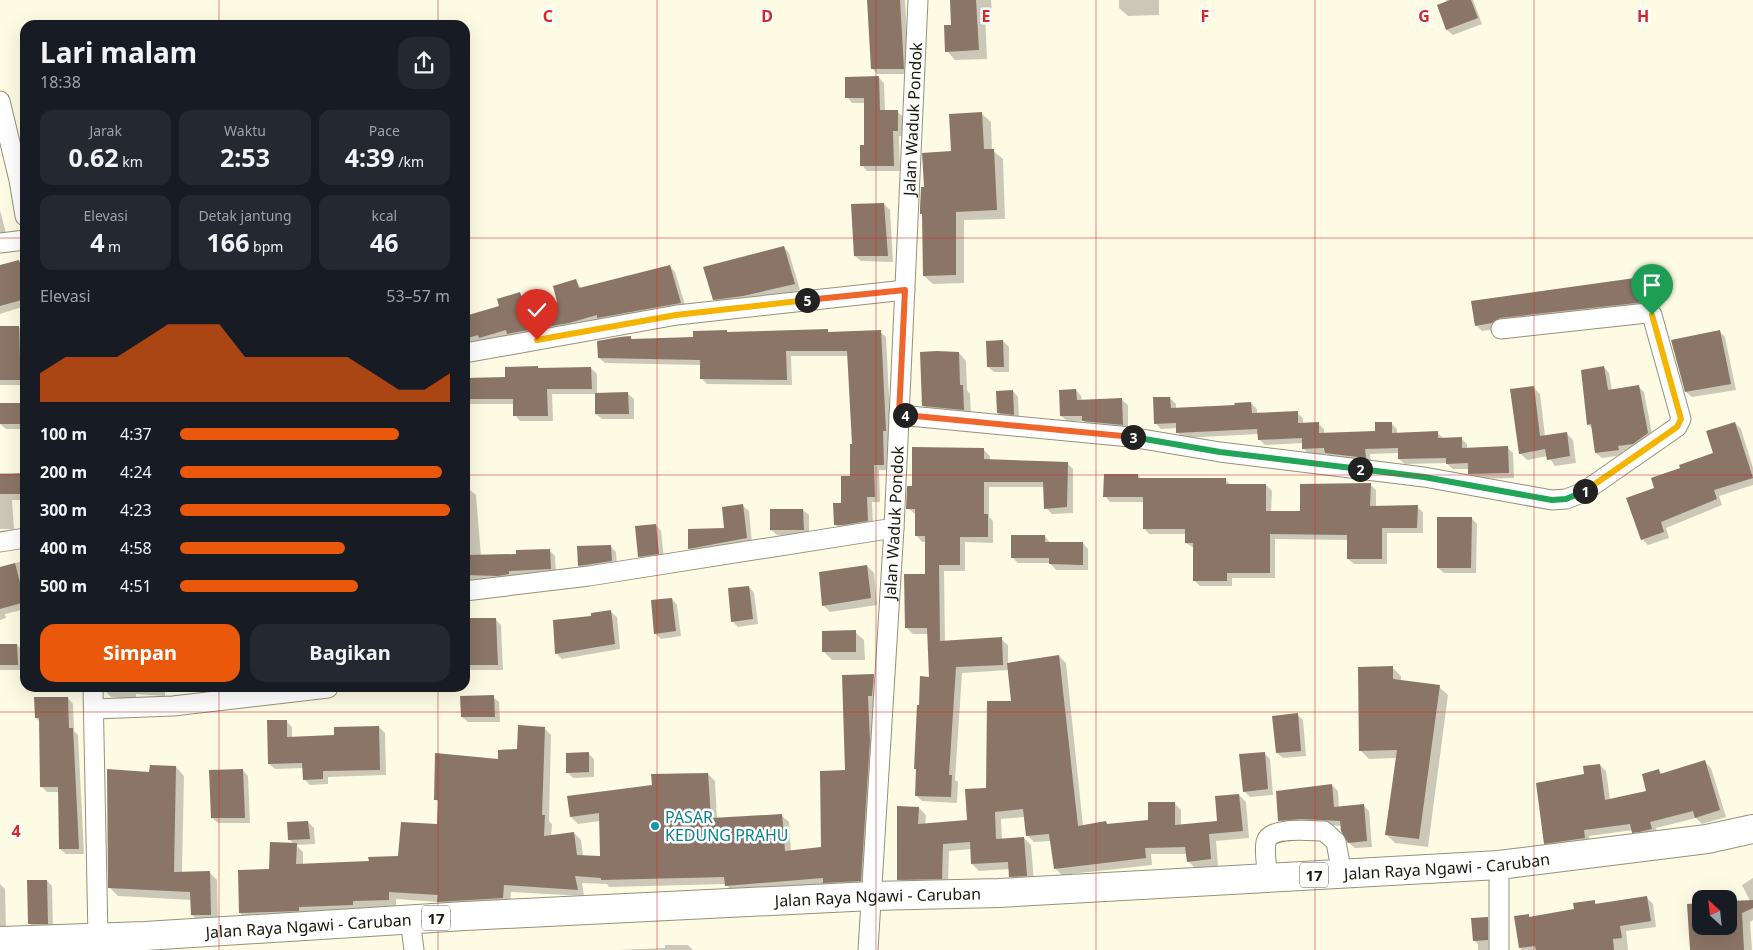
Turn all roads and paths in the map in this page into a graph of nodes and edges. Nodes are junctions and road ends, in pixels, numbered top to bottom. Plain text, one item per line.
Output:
1 (918, 0) edge
2 (0, 102) edge
3 (20, 186) edge
4 (20, 241) edge
5 (0, 244) edge
6 (905, 290) junction
7 (1502, 330) dead end
8 (470, 353) edge
9 (899, 415) junction
10 (894, 528) junction
11 (20, 539) edge
12 (0, 542) edge
13 (470, 590) edge
14 (93, 692) edge
15 (294, 692) edge
16 (95, 709) junction
17 (1753, 829) edge
18 (1499, 865) junction
19 (1342, 874) junction
20 (1268, 878) junction
21 (872, 896) junction
22 (410, 920) junction
23 (98, 937) junction
24 (0, 941) edge
25 (145, 943) edge
26 (414, 950) edge
27 (868, 950) edge
28 (1499, 950) edge

1 - 6 street, Jalan Waduk Pondok
2 - 3 street
4 - 5 street
6 - 8 street
6 - 9 street, Jalan Waduk Pondok
7 - 9 street
9 - 10 street, Jalan Waduk Pondok
10 - 13 street
10 - 21 street, Jalan Waduk Pondok
11 - 12 street
14 - 16 street
15 - 16 street
16 - 23 street
17 - 18 highway, Jalan Raya Ngawi - Caruban / 17
18 - 19 highway, Jalan Raya Ngawi - Caruban / 17
18 - 28 street
19 - 20 highway, Jalan Raya Ngawi - Caruban / 17
19 - 20 street
20 - 21 highway, Jalan Raya Ngawi - Caruban / 17
21 - 22 highway, Jalan Raya Ngawi - Caruban / 17
21 - 27 street, Jalan Waduk Pondok
22 - 25 highway, Jalan Raya Ngawi - Caruban / 17
22 - 26 street
23 - 24 highway, Jalan Raya Ngawi - Caruban / 17
23 - 25 highway, Jalan Raya Ngawi - Caruban / 17

